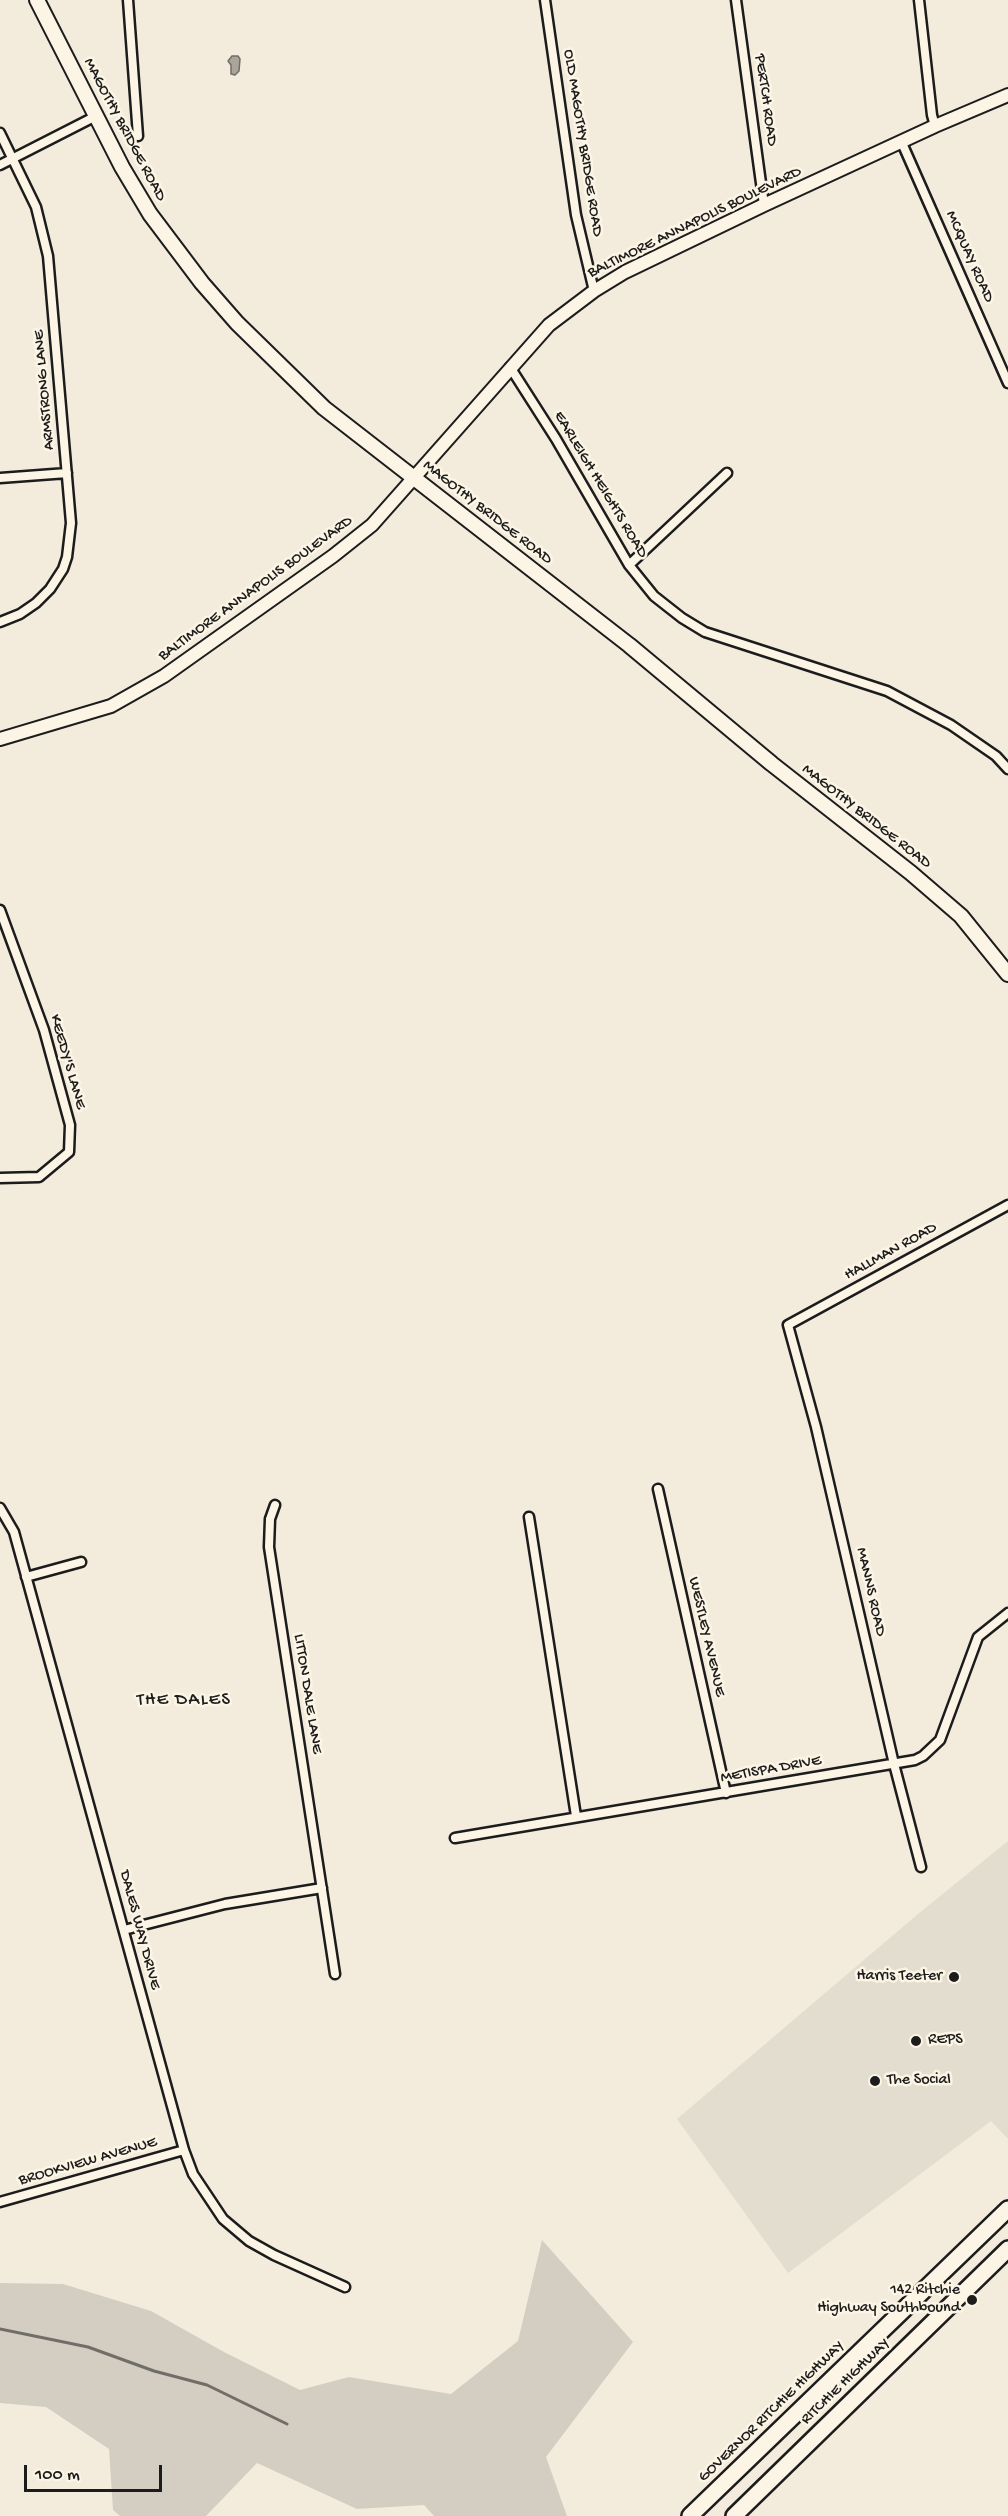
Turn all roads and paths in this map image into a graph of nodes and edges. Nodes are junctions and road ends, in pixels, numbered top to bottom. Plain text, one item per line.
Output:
1 (37, 0) edge
2 (128, 0) edge
3 (545, 0) edge
4 (736, 0) edge
5 (919, 0) edge
6 (1008, 95) edge
7 (96, 116) junction
8 (935, 126) junction
9 (0, 133) edge
10 (138, 136) dead end
11 (902, 143) junction
12 (14, 157) junction
13 (0, 165) edge
14 (764, 205) junction
15 (594, 291) junction
16 (510, 367) junction
17 (1008, 383) edge
18 (67, 473) junction
19 (727, 473) dead end
20 (0, 477) edge
21 (415, 478) junction
22 (629, 565) junction
23 (0, 622) edge
24 (0, 739) edge
25 (1008, 768) edge
26 (0, 910) edge
27 (1008, 974) edge
28 (0, 1178) edge
29 (1008, 1205) edge
30 (788, 1324) joint
31 (658, 1489) dead end
32 (275, 1504) dead end
33 (0, 1508) edge
34 (529, 1516) dead end
35 (81, 1562) dead end
36 (26, 1577) junction
37 (1008, 1613) edge
38 (894, 1764) junction
39 (726, 1793) junction
40 (576, 1816) junction
41 (455, 1838) dead end
42 (921, 1867) dead end
43 (322, 1888) junction
44 (124, 1930) junction
45 (335, 1974) dead end
46 (184, 2150) junction
47 (0, 2202) edge
48 (1008, 2209) edge
49 (1008, 2249) edge
50 (345, 2287) dead end
51 (690, 2516) edge
52 (734, 2516) edge

1 - 7 main road, MAGOTHY BRIDGE ROAD
2 - 10 street
3 - 15 street, OLD MAGOTHY BRIDGE ROAD
4 - 14 street, PERTCH ROAD
5 - 8 street
6 - 8 main road, BALTIMORE ANNAPOLIS BOULEVARD
7 - 12 street
7 - 21 main road, MAGOTHY BRIDGE ROAD
8 - 11 main road, BALTIMORE ANNAPOLIS BOULEVARD
9 - 12 street, ARMSTRONG LANE
11 - 14 main road, BALTIMORE ANNAPOLIS BOULEVARD
11 - 17 street, MCQUAY ROAD
12 - 13 street
12 - 18 street, ARMSTRONG LANE
14 - 15 main road, BALTIMORE ANNAPOLIS BOULEVARD
15 - 16 main road, BALTIMORE ANNAPOLIS BOULEVARD
16 - 21 main road, BALTIMORE ANNAPOLIS BOULEVARD
16 - 22 street, EARLEIGH HEIGHTS ROAD
18 - 20 street
18 - 23 street, ARMSTRONG LANE
19 - 22 street
21 - 24 main road, BALTIMORE ANNAPOLIS BOULEVARD
21 - 27 main road, MAGOTHY BRIDGE ROAD
22 - 25 street, EARLEIGH HEIGHTS ROAD
26 - 28 street, KEEDY'S LANE
29 - 30 street, HALLMAN ROAD
30 - 38 street, MANNS ROAD
31 - 39 street, WESTLEY AVENUE
32 - 43 street, LITTON DALE LANE
33 - 36 street, DALES WAY DRIVE
34 - 40 street
35 - 36 street
36 - 44 street, DALES WAY DRIVE
37 - 38 street, METISPA DRIVE
38 - 39 street, METISPA DRIVE
38 - 42 street, MANNS ROAD
39 - 40 street, METISPA DRIVE
40 - 41 street, METISPA DRIVE
43 - 44 street
43 - 45 street, LITTON DALE LANE
44 - 46 street, DALES WAY DRIVE
46 - 47 street, BROOKVIEW AVENUE
46 - 50 street, DALES WAY DRIVE
48 - 51 highway, GOVERNOR RITCHIE HIGHWAY
49 - 52 highway, RITCHIE HIGHWAY

